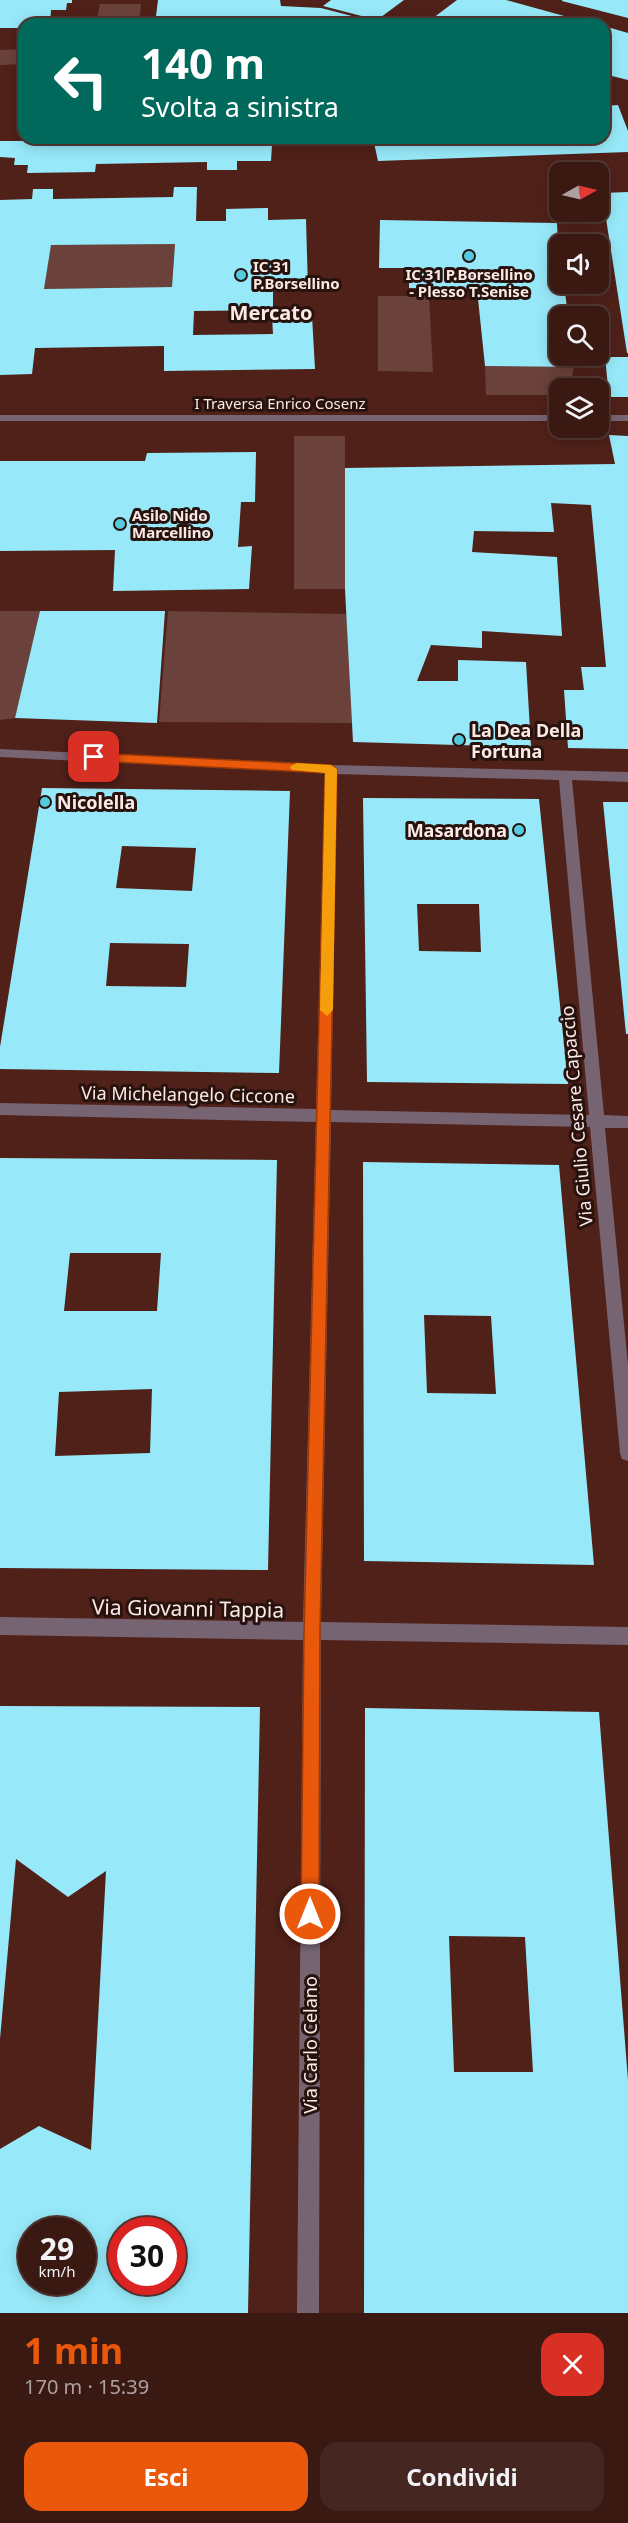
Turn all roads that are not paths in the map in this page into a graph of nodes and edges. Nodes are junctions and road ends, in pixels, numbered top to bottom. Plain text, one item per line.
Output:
1 (0, 418) edge
2 (549, 418) edge
3 (609, 418) edge
4 (628, 418) edge
5 (0, 753) edge
6 (331, 769) junction
7 (565, 775) junction
8 (628, 777) edge
9 (0, 1109) edge
10 (325, 1117) junction
11 (596, 1121) junction
12 (628, 1122) edge
13 (628, 1453) edge
14 (0, 1626) edge
15 (312, 1633) junction
16 (628, 1636) edge
17 (308, 2313) edge

1 - 2 street, I Traversa Enrico Cosenz
3 - 4 street
5 - 6 street
6 - 7 street
6 - 10 street, Via Carlo Celano
7 - 8 street
7 - 11 street, Via Giulio Cesare Capaccio
9 - 10 street, Via Michelangelo Ciccone
10 - 11 street, Via Michelangelo Ciccone
10 - 15 street, Via Carlo Celano
11 - 12 street, Via Michelangelo Ciccone
11 - 13 street, Via Giulio Cesare Capaccio
14 - 15 street, Via Giovanni Tappia
15 - 16 street, Via Giovanni Tappia
15 - 17 street, Via Carlo Celano

